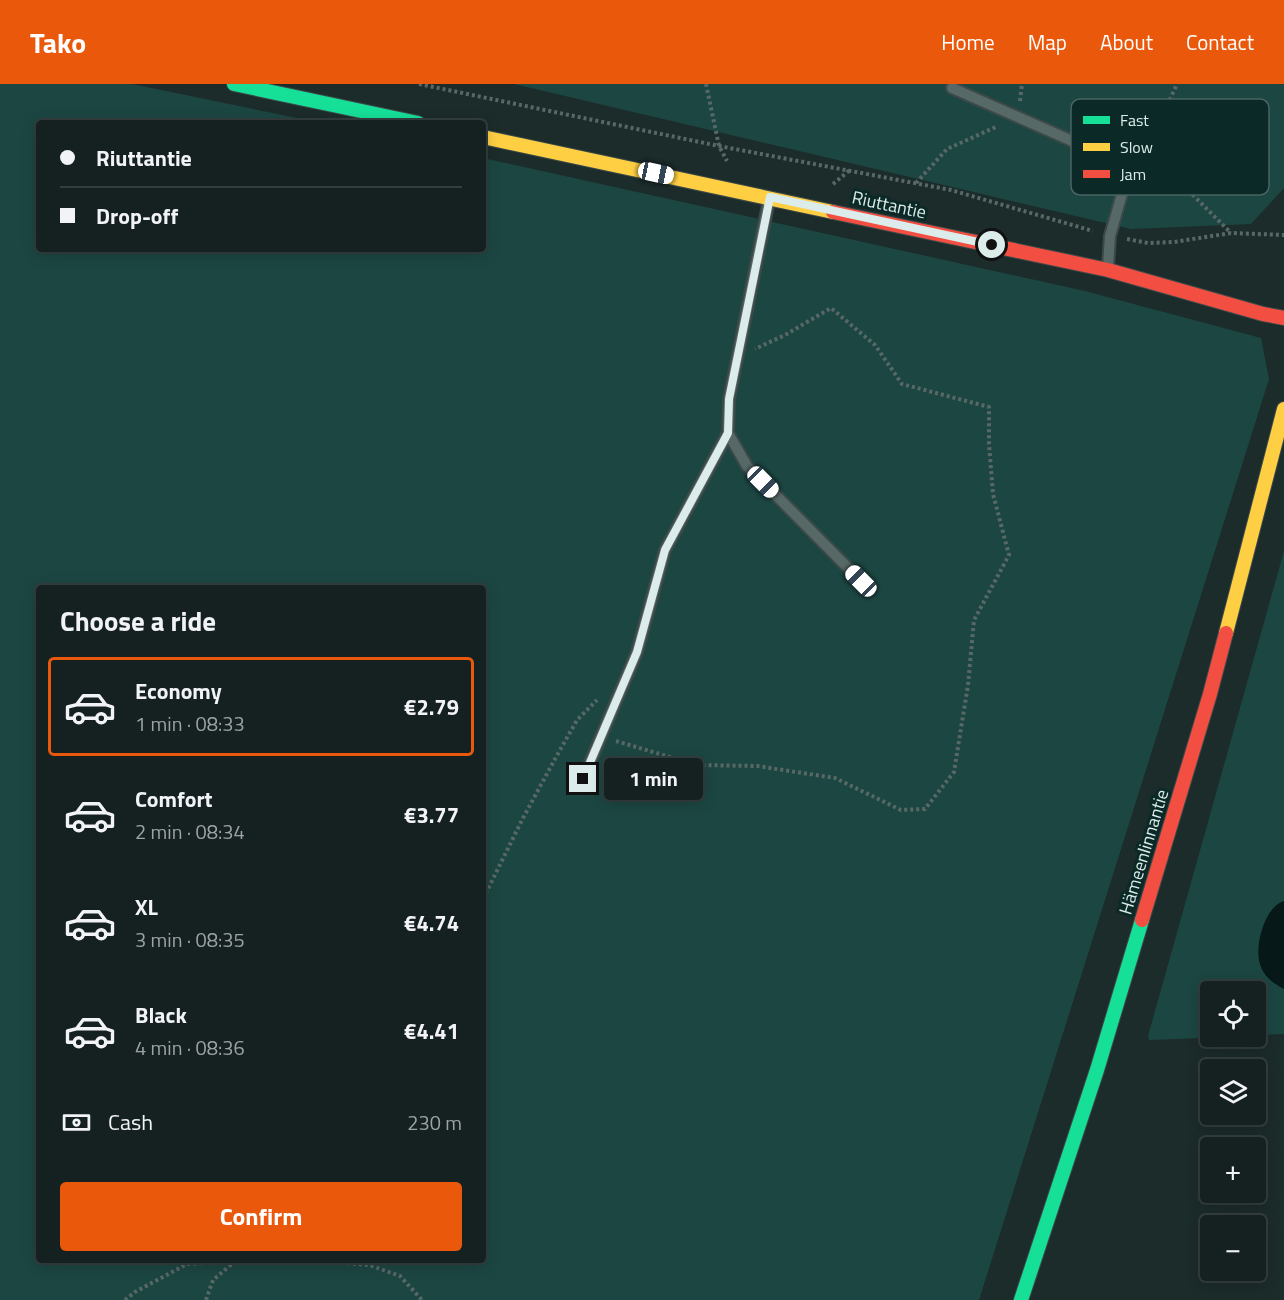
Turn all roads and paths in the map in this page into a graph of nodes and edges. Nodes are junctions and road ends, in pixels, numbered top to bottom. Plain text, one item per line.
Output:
1 (234, 84) edge
2 (419, 84) edge
3 (706, 84) edge
4 (1177, 84) edge
5 (952, 88) dead end
6 (1170, 99) edge
7 (1018, 117) junction
8 (404, 120) edge
9 (486, 138) edge
10 (1071, 140) edge
11 (719, 146) junction
12 (916, 183) junction
13 (1122, 195) edge
14 (1192, 195) edge
15 (770, 197) junction
16 (1231, 233) junction
17 (1284, 235) edge
18 (1110, 236) junction
19 (1108, 270) junction
20 (1284, 318) edge
21 (1284, 409) edge
22 (728, 433) junction
23 (861, 581) dead end
24 (601, 696) dead end
25 (583, 779) dead end
26 (486, 893) edge
27 (202, 1263) edge
28 (235, 1263) edge
29 (370, 1263) edge
30 (125, 1300) edge
31 (206, 1300) edge
32 (422, 1300) edge
33 (1021, 1300) edge

1 - 8 street
2 - 11 path
3 - 11 path
4 - 6 path
5 - 7 lane
7 - 10 lane
7 - 12 path
9 - 15 street, Riuttantie
11 - 12 path
12 - 18 path
13 - 18 lane
14 - 16 path
15 - 19 street, Riuttantie
15 - 22 lane
16 - 17 path
16 - 18 path
18 - 19 lane
19 - 20 street, Riuttantie
21 - 33 street, Hämeenlinnantie
22 - 23 lane
22 - 25 lane
24 - 26 path
27 - 30 path
28 - 31 path
29 - 32 path

